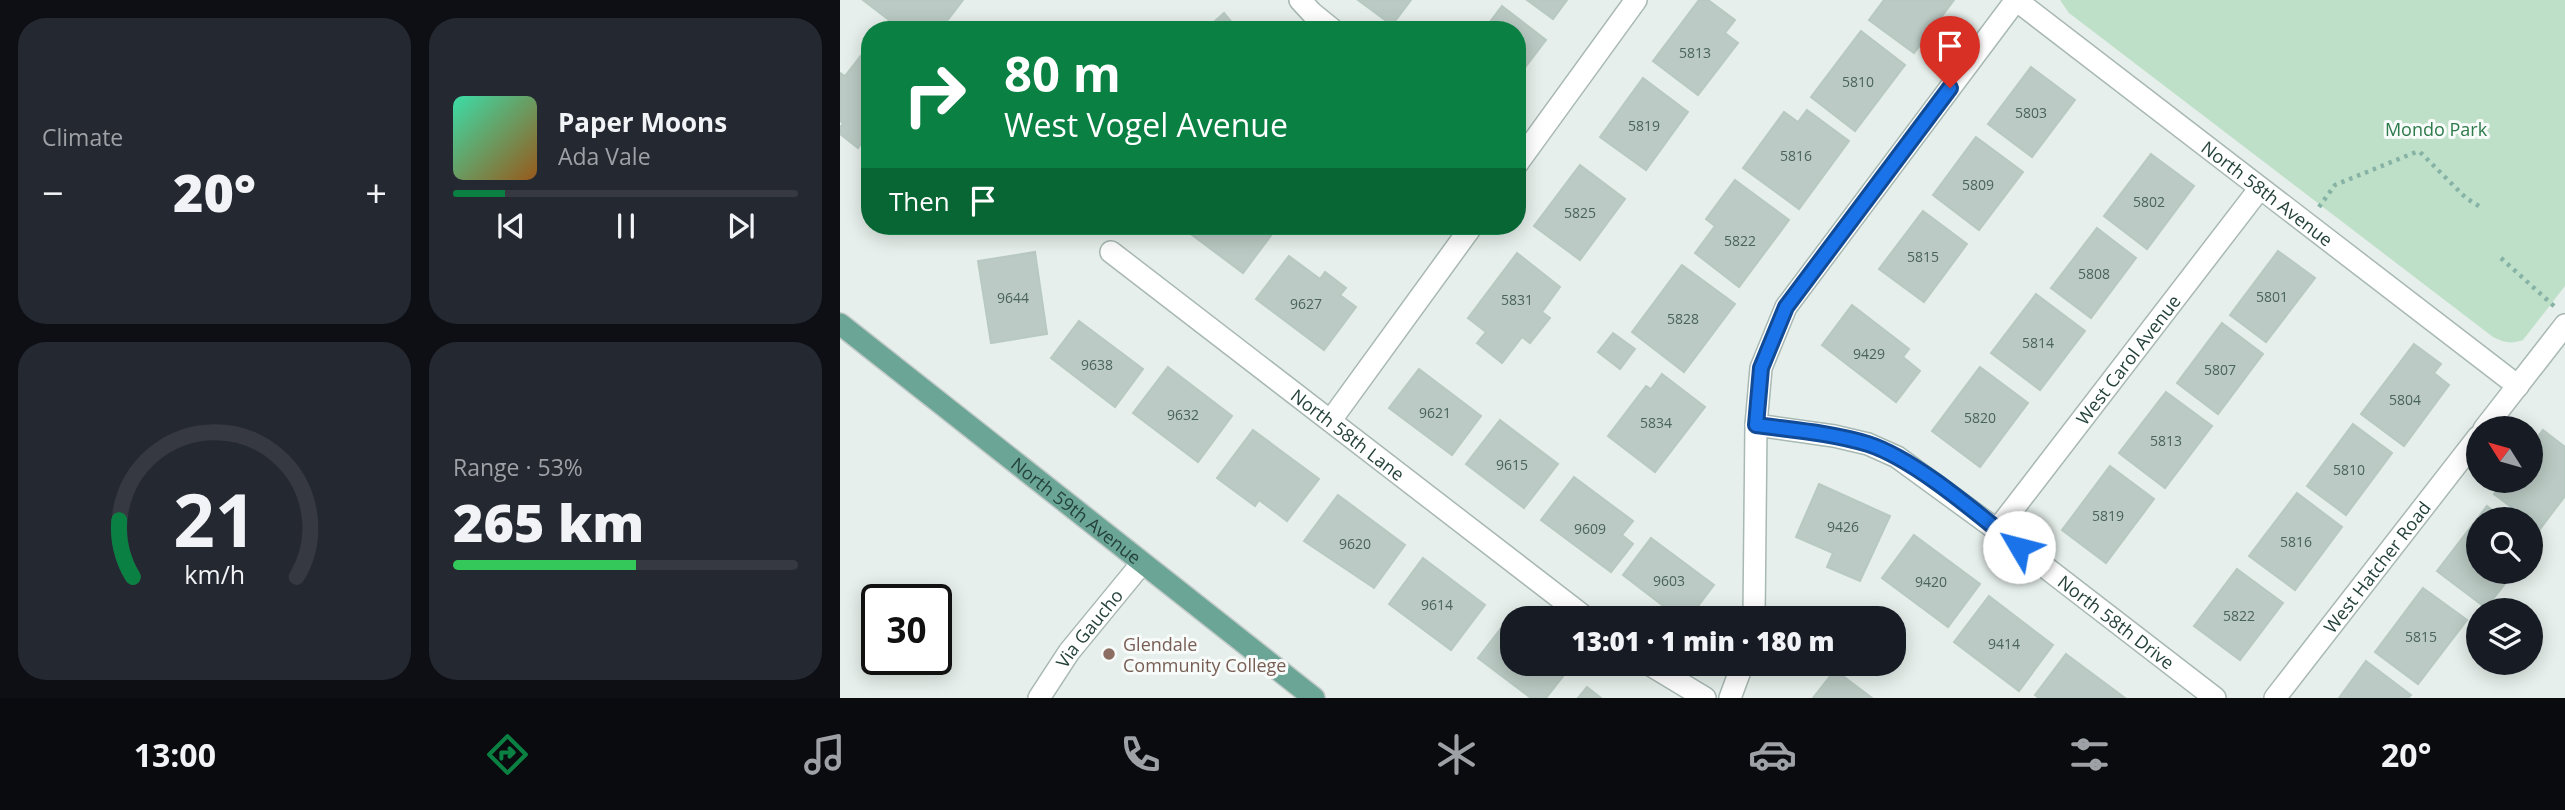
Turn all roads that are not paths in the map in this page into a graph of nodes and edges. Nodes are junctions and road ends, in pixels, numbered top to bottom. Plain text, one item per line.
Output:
1 (1300, 0) edge
2 (1636, 0) edge
3 (2016, 0) edge
4 (1322, 21) edge
5 (1526, 152) edge
6 (2260, 188) junction
7 (1465, 235) edge
8 (1111, 252) dead end
9 (2561, 316) edge
10 (840, 324) edge
11 (2518, 386) junction
12 (2494, 416) edge
13 (1331, 420) junction
14 (1756, 425) junction
15 (2466, 452) edge
16 (1997, 530) junction
17 (1142, 562) junction
18 (1571, 606) edge
19 (1754, 606) edge
20 (1669, 676) edge
21 (1738, 676) edge
22 (1040, 698) edge
23 (1314, 698) edge
24 (1705, 698) edge
25 (1730, 698) edge
26 (2215, 698) edge
27 (2275, 698) edge

1 - 4 street
2 - 5 street
3 - 6 street, North 58th Avenue
3 - 14 street
6 - 11 street, North 58th Avenue
6 - 16 street, West Carol Avenue
7 - 13 street
8 - 13 street, North 58th Lane
9 - 11 street
10 - 17 main road, North 59th Avenue
11 - 12 street
13 - 18 street, North 58th Lane
14 - 16 street, North 58th Drive
14 - 19 street
15 - 27 street, West Hatcher Road
16 - 26 street, North 58th Drive
17 - 22 street, Via Gaucho
17 - 23 main road, North 59th Avenue
20 - 24 street
21 - 25 street

